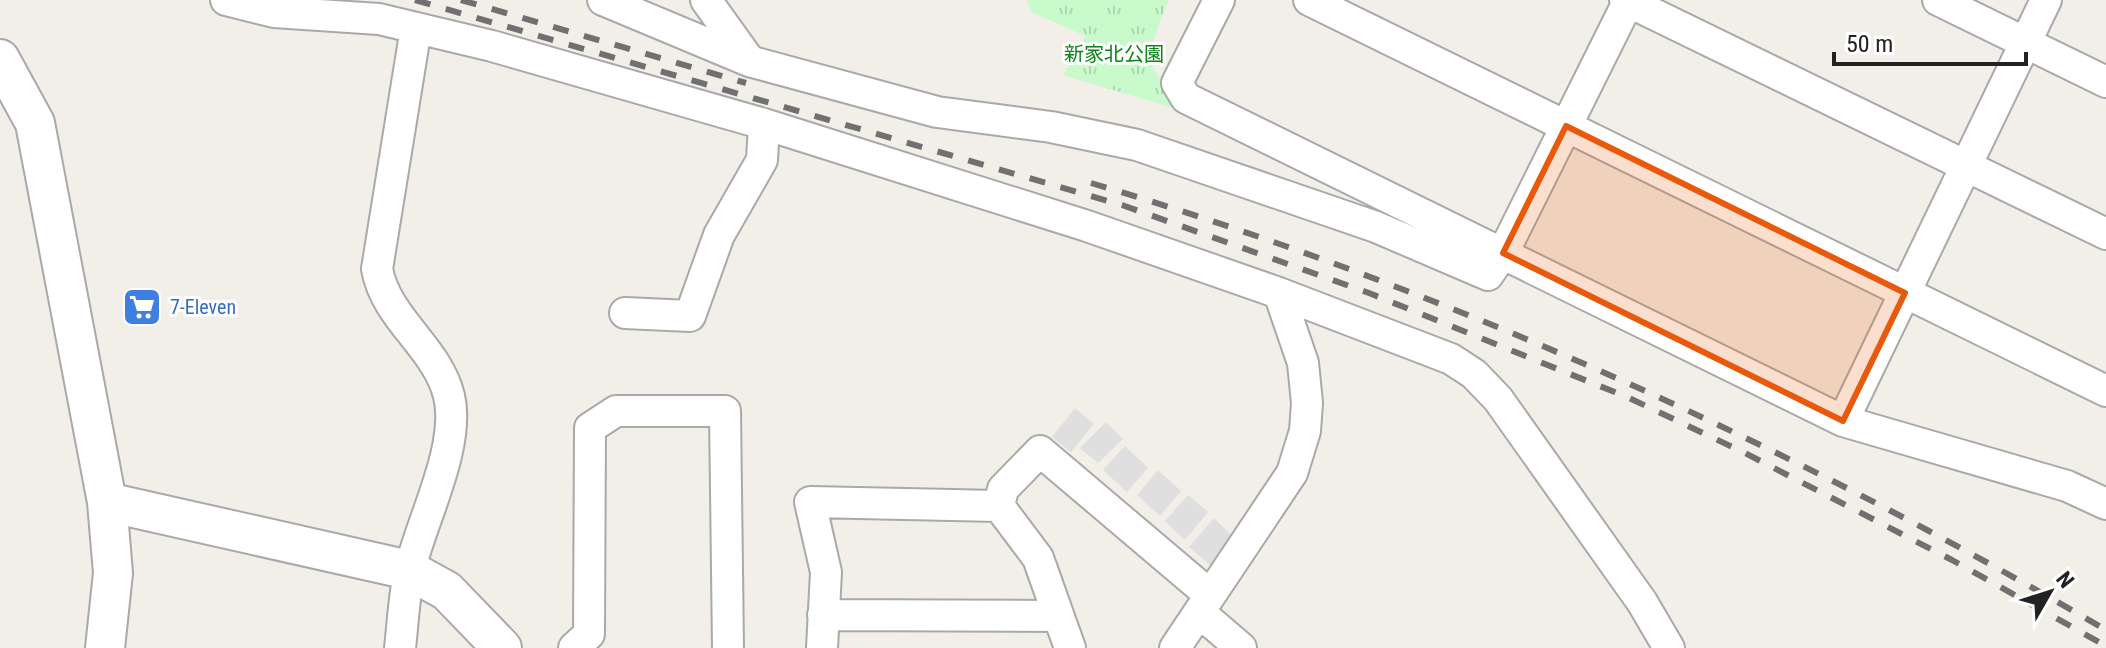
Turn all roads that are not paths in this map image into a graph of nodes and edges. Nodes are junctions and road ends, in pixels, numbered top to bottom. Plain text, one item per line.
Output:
1 (226, 0) edge
2 (603, 0) edge
3 (706, 0) edge
4 (1219, 0) edge
5 (1309, 0) edge
6 (1627, 0) edge
7 (1938, 0) edge
8 (2046, 0) edge
9 (416, 28) junction
10 (2026, 43) junction
11 (0, 59) edge
12 (749, 61) junction
13 (2106, 82) edge
14 (764, 124) junction
15 (1566, 126) junction
16 (1966, 166) junction
17 (2106, 234) edge
18 (1503, 253) junction
19 (1279, 293) junction
20 (1905, 293) junction
21 (625, 313) dead end
22 (2106, 391) edge
23 (1843, 421) junction
24 (107, 502) junction
25 (2106, 504) edge
26 (999, 506) junction
27 (409, 570) junction
28 (1205, 604) junction
29 (823, 615) junction
30 (1058, 616) junction
31 (105, 648) edge
32 (400, 648) edge
33 (502, 648) edge
34 (574, 648) edge
35 (728, 648) edge
36 (822, 648) edge
37 (1070, 648) edge
38 (1175, 648) edge
39 (1241, 648) edge
40 (1669, 648) edge

1 - 9 street
2 - 12 street
3 - 12 street
4 - 18 street
5 - 15 street
6 - 15 street
6 - 16 street
7 - 10 street
8 - 10 street
9 - 14 street
9 - 27 street
10 - 13 street
10 - 16 street
11 - 24 street
12 - 18 street
14 - 19 street
14 - 21 street
15 - 18 street
15 - 20 street
16 - 17 street
16 - 20 street
18 - 23 street
19 - 28 street
19 - 40 street
20 - 22 street
20 - 23 street
23 - 25 street
24 - 27 street
24 - 31 street
26 - 28 street
26 - 29 street
26 - 30 street
27 - 32 street
27 - 33 street
28 - 38 street
28 - 39 street
29 - 30 street
29 - 36 street
30 - 37 street
34 - 35 street

